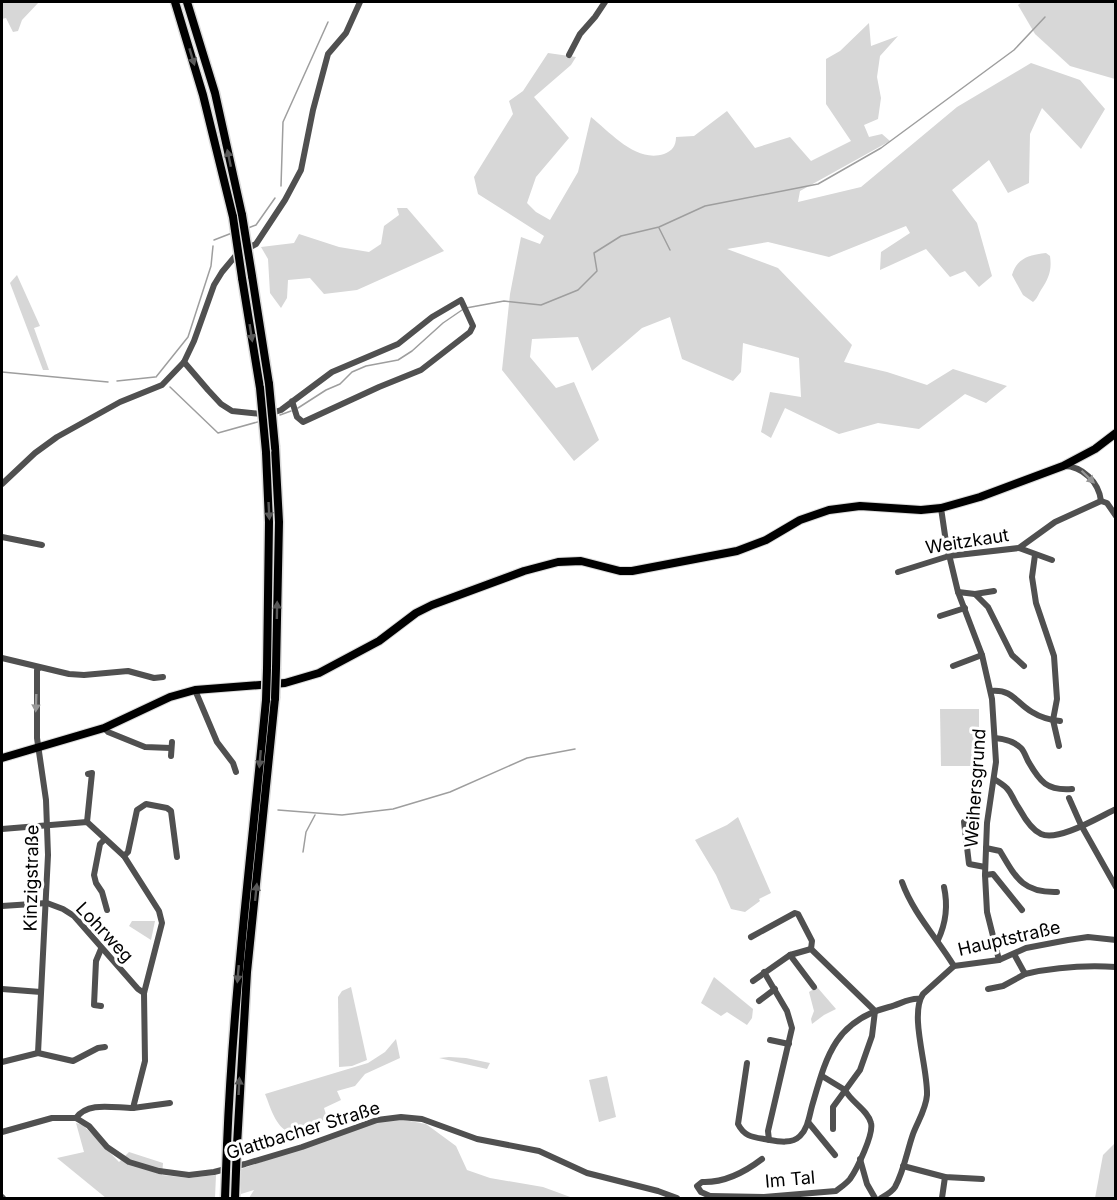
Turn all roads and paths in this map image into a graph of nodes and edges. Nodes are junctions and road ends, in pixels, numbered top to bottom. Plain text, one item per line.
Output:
1 (175, 2) edge
2 (187, 2) edge
3 (360, 2) edge
4 (605, 2) edge
5 (569, 55) dead end
6 (237, 216) junction
7 (247, 277) junction
8 (184, 362) junction
9 (292, 400) junction
10 (1116, 433) edge
11 (1063, 466) junction
12 (2, 484) edge
13 (1101, 501) junction
14 (941, 508) junction
15 (1116, 516) edge
16 (2, 537) edge
17 (42, 545) dead end
18 (1019, 548) junction
19 (1035, 555) junction
20 (949, 556) junction
21 (1052, 560) dead end
22 (898, 572) dead end
23 (994, 591) dead end
24 (958, 592) junction
25 (975, 594) junction
26 (965, 608) junction
27 (940, 616) dead end
28 (982, 655) junction
29 (2, 658) edge
30 (953, 666) dead end
31 (1024, 666) dead end
32 (39, 668) junction
33 (272, 669) junction
34 (163, 677) dead end
35 (195, 690) junction
36 (991, 692) junction
37 (1056, 721) junction
38 (104, 728) junction
39 (995, 738) junction
40 (1059, 746) dead end
41 (38, 747) junction
42 (171, 756) dead end
43 (2, 758) edge
44 (236, 772) dead end
45 (92, 773) dead end
46 (994, 779) junction
47 (1072, 789) dead end
48 (1069, 798) dead end
49 (1116, 809) edge
50 (87, 822) junction
51 (964, 822) dead end
52 (48, 825) junction
53 (1081, 825) junction
54 (2, 829) edge
55 (105, 839) junction
56 (986, 849) junction
57 (124, 856) junction
58 (177, 857) dead end
59 (985, 867) junction
60 (985, 875) junction
61 (902, 882) dead end
62 (944, 887) dead end
63 (1116, 887) edge
64 (1057, 892) dead end
65 (46, 903) junction
66 (2, 906) edge
67 (107, 910) dead end
68 (1022, 910) dead end
69 (751, 938) dead end
70 (938, 940) junction
71 (1116, 940) edge
72 (811, 949) junction
73 (101, 950) junction
74 (1014, 954) junction
75 (790, 955) junction
76 (999, 960) junction
77 (954, 966) junction
78 (1116, 967) edge
79 (764, 972) junction
80 (1025, 974) junction
81 (753, 981) dead end
82 (814, 987) dead end
83 (2, 989) edge
84 (775, 989) junction
85 (988, 989) dead end
86 (41, 992) junction
87 (144, 993) junction
88 (920, 999) junction
89 (759, 1001) dead end
90 (101, 1006) dead end
91 (875, 1011) junction
92 (770, 1040) dead end
93 (789, 1044) junction
94 (105, 1047) dead end
95 (38, 1053) junction
96 (2, 1062) edge
97 (747, 1063) dead end
98 (822, 1076) junction
99 (845, 1090) junction
100 (170, 1103) dead end
101 (133, 1108) junction
102 (75, 1118) junction
103 (808, 1122) junction
104 (833, 1130) dead end
105 (2, 1132) edge
106 (769, 1140) junction
107 (835, 1155) dead end
108 (762, 1159) dead end
109 (860, 1159) junction
110 (903, 1166) junction
111 (945, 1177) junction
112 (981, 1179) dead end
113 (709, 1197) edge
114 (225, 1198) edge
115 (235, 1198) edge
116 (676, 1198) edge
117 (875, 1198) edge
118 (881, 1198) edge
119 (942, 1198) edge

1 -> 6 highway
6 -> 2 highway
3 - 8 street
4 - 5 street
6 - 7 highway, bridge
7 -> 33 highway, bridge
33 -> 7 highway, bridge
8 - 9 street
8 - 12 street
9 - 9 street
10 - 11 main road
11 -> 13 street
11 - 14 main road
13 - 15 street
13 - 18 street, Weitzkaut
14 - 20 street, Weihersgrund
14 - 35 main road
16 - 17 street
18 - 19 street
18 - 20 street, Weitzkaut
19 - 21 street
19 - 37 street
20 - 22 street, Weitzkaut
20 - 24 street, Weihersgrund
23 - 25 street
24 - 25 street
24 - 26 street, Weihersgrund
25 - 31 street
26 - 27 street
26 - 28 street, Weihersgrund
28 - 30 street
28 - 36 street, Weihersgrund
29 - 32 street
32 - 34 street
32 -> 41 street, Kinzigstraße
33 -> 114 highway, bridge
115 -> 33 highway, bridge
35 - 38 main road
35 - 44 street
36 - 37 street
36 - 39 street, Weihersgrund
37 - 40 street
38 - 41 main road
38 - 42 street
39 - 46 street, Weihersgrund
39 - 47 street
41 - 43 main road
41 - 52 street, Kinzigstraße
45 - 50 street
46 - 53 street
46 - 56 street, Weihersgrund
48 - 53 street
49 - 53 street
50 - 52 street
50 - 55 street
51 - 59 street, Weihersgrund
52 - 54 street
52 - 65 street, Kinzigstraße
53 - 63 street
55 - 57 street
55 - 67 street
56 - 59 street, Weihersgrund
56 - 64 street
57 - 58 street
57 - 87 street
59 - 60 street, Weihersgrund
60 - 68 street, Weihersgrund
60 - 76 street, Weihersgrund
61 - 70 street
62 - 70 street
65 - 66 street, Lohrweg
65 - 73 street, Lohrweg
65 - 86 street, Kinzigstraße
69 - 72 street
70 - 77 street
71 - 74 street, Hauptstraße
72 - 75 street
72 - 91 street
73 - 87 street, Lohrweg
73 - 90 street
74 - 76 street, Hauptstraße
74 - 80 street
75 - 79 street
75 - 82 street
76 - 77 street, Hauptstraße
77 - 88 street, Hauptstraße
78 - 80 street
79 - 81 street
79 - 84 street
80 - 85 street
83 - 86 street
84 - 89 street
84 - 93 street
86 - 95 street, Kinzigstraße
87 - 101 street
88 - 91 street
88 - 110 street
91 - 98 street
91 - 99 street
92 - 93 street
93 - 106 street
94 - 95 street
95 - 96 street
97 - 106 street
98 - 99 street
98 - 103 street
99 - 104 street
99 - 109 street
100 - 101 street
101 - 102 street
102 - 105 street
102 - 116 street, Glattbacher Straße
103 - 106 street
103 - 107 street
108 - 113 street
109 - 113 street, Im Tal
109 - 117 street
110 - 111 street
110 - 118 street
111 - 112 street
111 - 119 street

